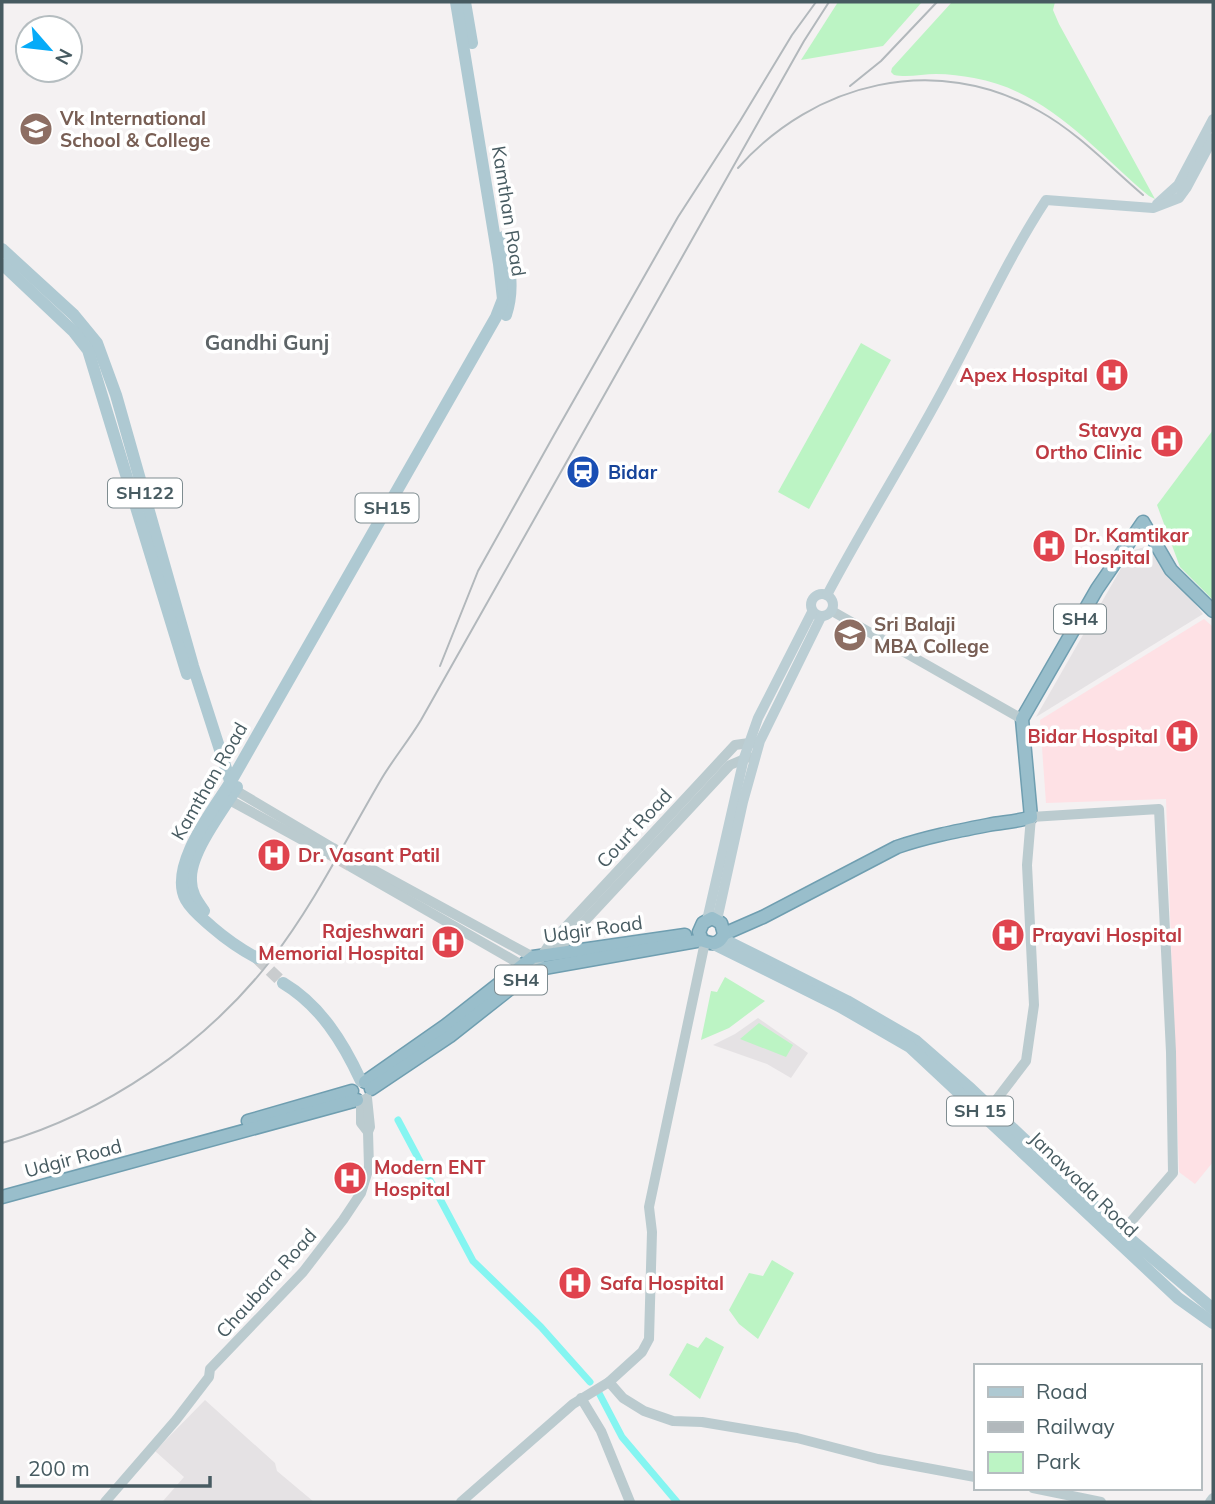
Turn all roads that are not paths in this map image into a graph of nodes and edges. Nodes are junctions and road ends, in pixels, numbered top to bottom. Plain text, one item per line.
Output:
1 (457, 2) edge
2 (465, 2) edge
3 (467, 41) junction
4 (1213, 119) edge
5 (1213, 138) edge
6 (1153, 208) junction
7 (2, 249) edge
8 (2, 264) edge
9 (827, 595) junction
10 (832, 611) junction
11 (1213, 611) edge
12 (817, 614) junction
13 (1022, 719) junction
14 (755, 742) junction
15 (756, 756) junction
16 (744, 758) junction
17 (229, 788) junction
18 (1031, 817) junction
19 (661, 832) junction
20 (330, 851) tunnel mouth
21 (189, 866) junction
22 (713, 933) junction
23 (555, 954) junction
24 (537, 956) junction
25 (544, 968) junction
26 (525, 969) junction
27 (361, 1091) junction
28 (990, 1108) junction
29 (2, 1189) edge
30 (2, 1197) edge
31 (1122, 1232) junction
32 (1213, 1309) edge
33 (1213, 1323) edge
34 (609, 1382) junction
35 (581, 1398) junction
36 (974, 1477) edge
37 (1043, 1490) edge
38 (105, 1502) edge
39 (461, 1502) edge
40 (630, 1502) edge
41 (1101, 1502) edge

1 - 3 main road, Kamthan Road / SH15
2 - 3 main road, Kamthan Road / SH15
3 - 17 main road, Kamthan Road / SH15
4 - 6 main road
5 - 6 main road
6 - 9 main road
7 - 17 main road, SH122
8 - 17 main road
9 - 10 main road
9 - 12 main road
10 - 12 main road
10 - 13 street
11 - 13 highway, SH4
12 - 14 main road
13 - 18 highway
14 - 15 main road
14 - 16 main road
14 - 19 street, Court Road
15 - 16 street
15 - 22 main road
16 - 19 street
16 - 22 main road
17 - 20 street
17 - 21 main road, Kamthan Road / SH15
18 - 22 highway, Udgir Road / SH4
18 - 28 street
18 - 31 street, Udgir Road
19 - 23 street
19 - 24 street, Court Road
21 - 21 main road, Kamthan Road / SH15
22 - 23 highway, Udgir Road / SH4
22 - 25 highway, Udgir Road / SH4
22 - 28 main road, Janawada Road / SH 15
22 - 33 main road, Janawada Road / SH 15
22 - 34 street
23 - 24 highway, Udgir Road / SH4
23 - 25 street
24 - 26 highway, Udgir Road / SH4
24 - 26 street
25 - 26 highway, Udgir Road / SH4
26 - 27 highway, Udgir Road / SH4
27 - 27 main road
27 - 29 highway, Udgir Road / SH4
27 - 30 highway, Udgir Road / SH4
27 - 38 street, Chaubara Road
28 - 31 main road, Janawada Road / SH 15
31 - 32 main road, Janawada Road / SH 15
34 - 35 street
34 - 36 street
35 - 39 street
35 - 40 street
37 - 41 street

